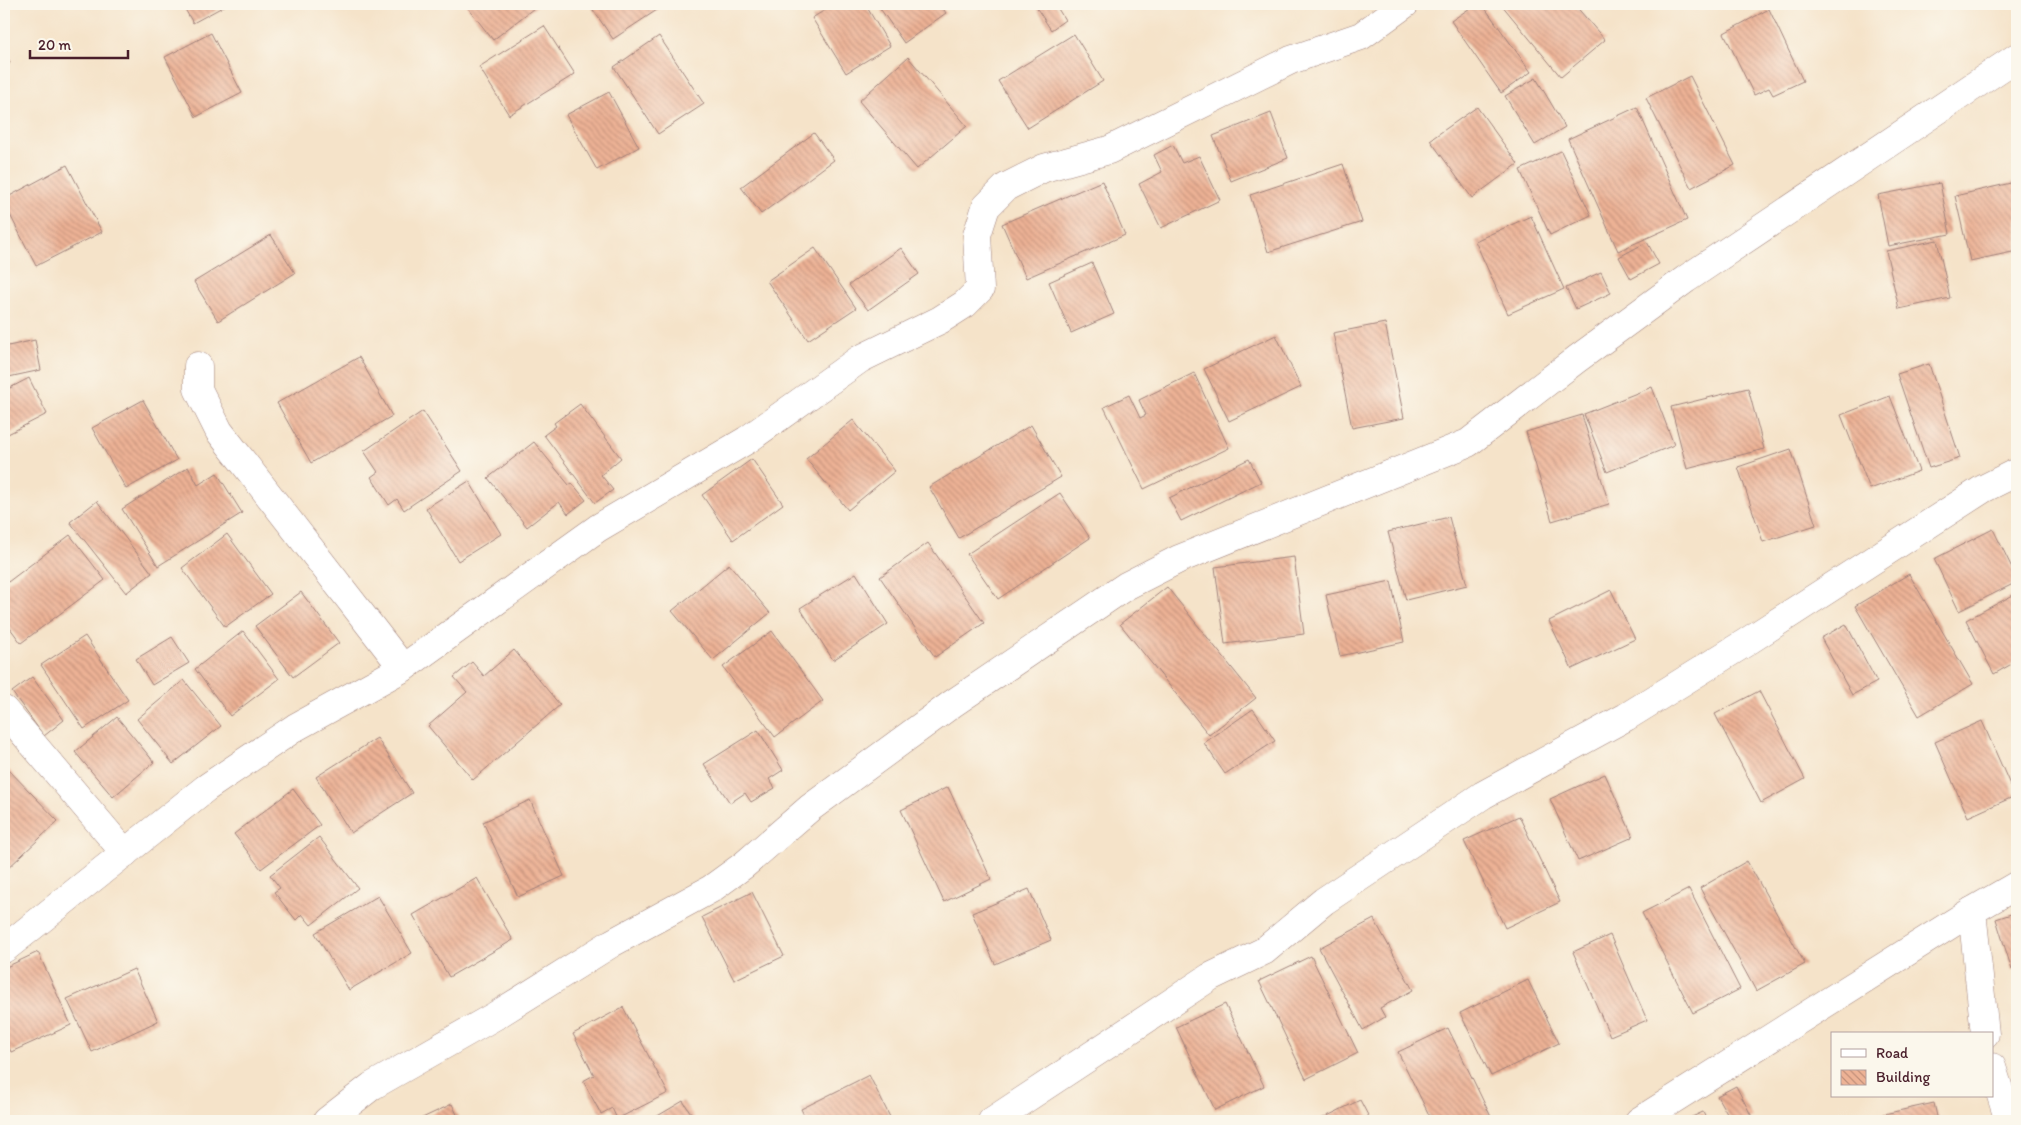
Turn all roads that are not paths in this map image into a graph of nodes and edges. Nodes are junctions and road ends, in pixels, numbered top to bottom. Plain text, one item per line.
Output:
1 (1405, 4) edge
2 (2017, 57) edge
3 (198, 366) dead end
4 (2017, 472) edge
5 (403, 668) junction
6 (4, 710) edge
7 (125, 853) junction
8 (2017, 885) edge
9 (1972, 911) junction
10 (4, 949) edge
11 (1985, 1032) edge
12 (1994, 1073) edge
13 (327, 1121) edge
14 (992, 1121) edge
15 (1639, 1121) edge
16 (2009, 1121) edge

1 - 5 street
2 - 13 street
3 - 5 street
4 - 14 street
5 - 7 street
6 - 7 street
7 - 10 street
8 - 9 street
9 - 11 street
9 - 15 street
12 - 16 street

